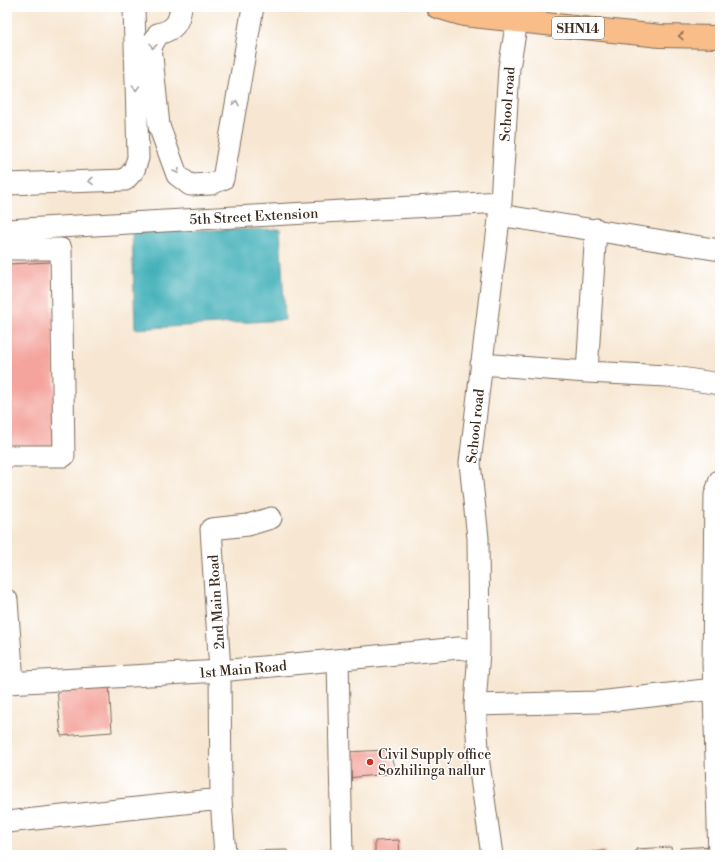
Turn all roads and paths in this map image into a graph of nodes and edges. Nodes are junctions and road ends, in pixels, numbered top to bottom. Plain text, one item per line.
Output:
1 (134, 7) edge
2 (182, 7) edge
3 (253, 7) edge
4 (437, 7) edge
5 (517, 21) junction
6 (720, 37) edge
7 (7, 184) edge
8 (500, 208) junction
9 (596, 229) junction
10 (16, 239) edge
11 (720, 250) edge
12 (481, 364) junction
13 (587, 372) junction
14 (720, 384) edge
15 (7, 456) edge
16 (720, 480) edge
17 (271, 518) dead end
18 (717, 519) edge
19 (7, 600) edge
20 (479, 651) junction
21 (338, 660) junction
22 (717, 662) edge
23 (220, 672) junction
24 (10, 683) edge
25 (714, 689) junction
26 (475, 705) junction
27 (221, 799) junction
28 (7, 822) edge
29 (719, 823) edge
30 (225, 855) edge
31 (342, 855) edge
32 (492, 855) edge
33 (719, 855) edge

1 -> 7 street
2 -> 3 street
4 - 5 main road, SHN14
6 -> 5 main road, SHN14
5 - 8 street, School road
8 - 9 street, 5th Street Extension
8 - 10 street, 5th Street Extension
8 - 12 street, School road
9 - 11 street, 5th Street Extension
9 - 13 street
10 - 15 street
12 - 13 street
12 - 20 street, School road
13 - 14 street
16 - 18 street
17 - 23 street, 2nd Main Road
18 - 22 street
19 - 24 street
20 - 21 street, 1st Main Road
20 - 26 street, School road
21 - 23 street, 1st Main Road
21 - 31 street
22 - 25 street
23 - 24 street, 1st Main Road
23 - 27 street, 2nd Main Road
25 - 26 street
25 - 29 street
26 - 32 street, School road
27 - 28 street
27 - 30 street, 2nd Main Road
29 - 33 street

